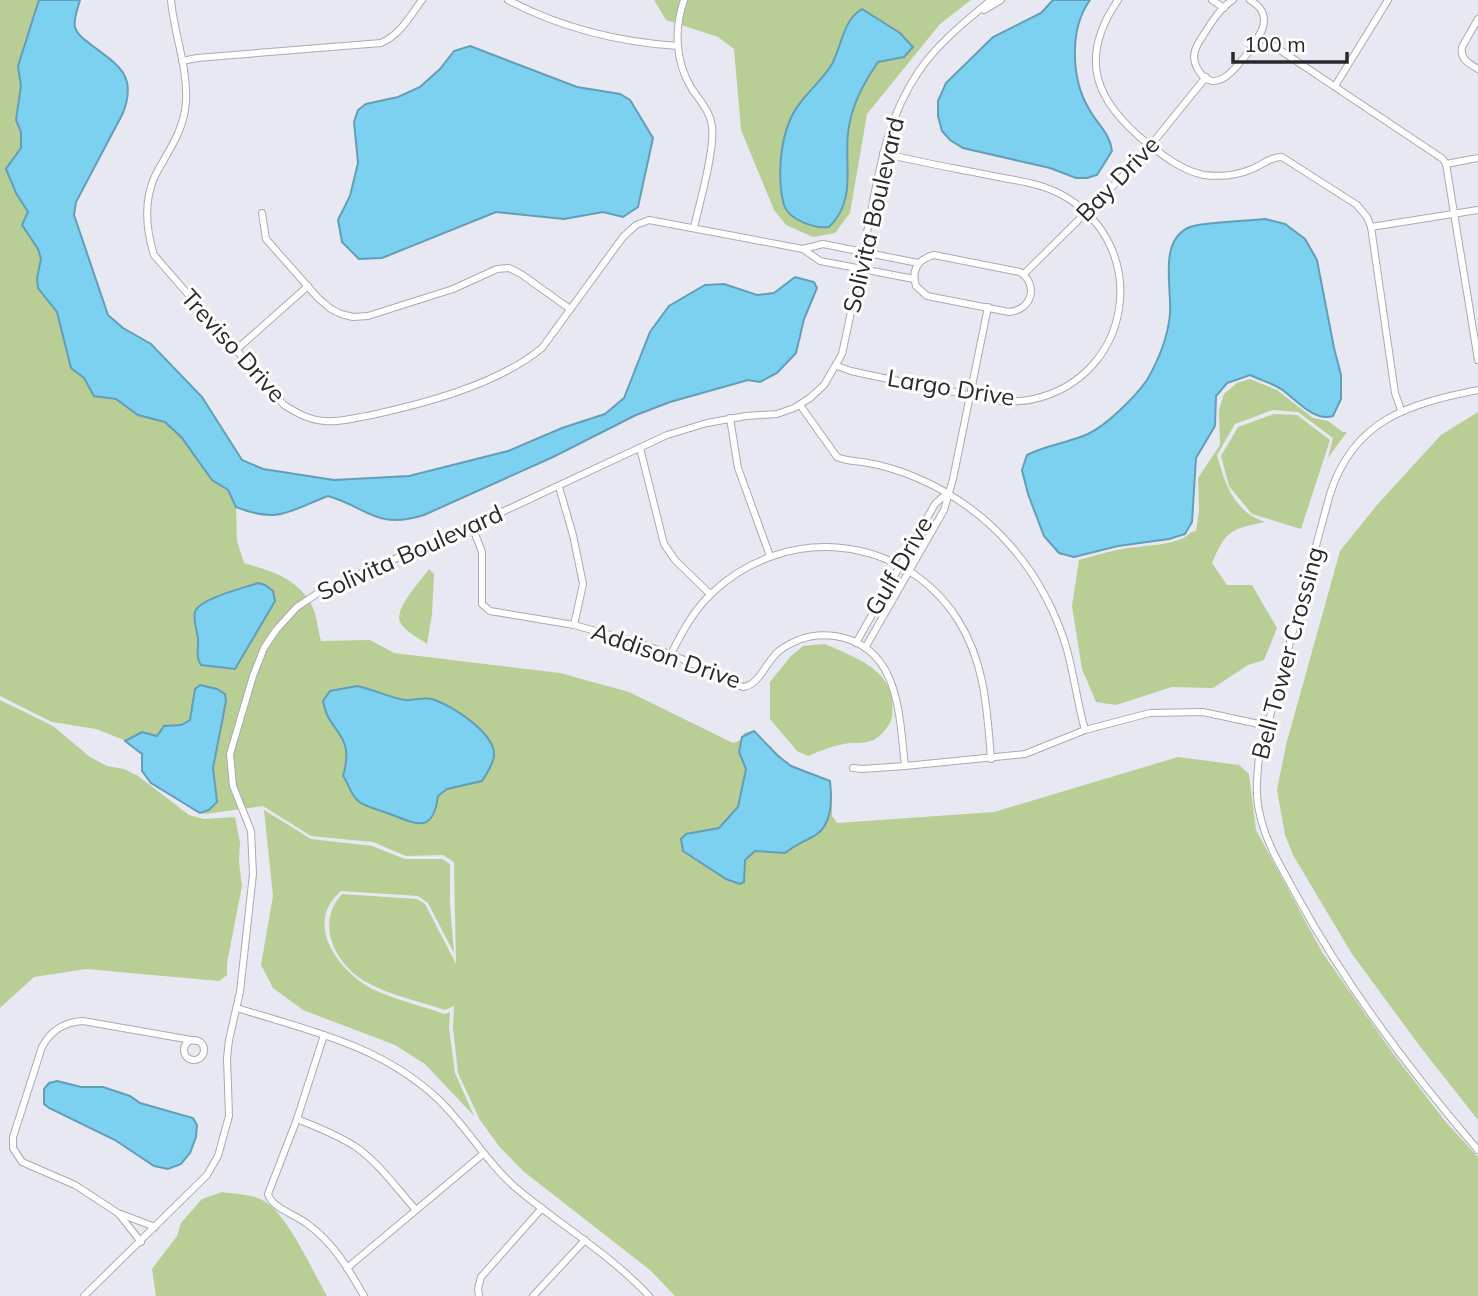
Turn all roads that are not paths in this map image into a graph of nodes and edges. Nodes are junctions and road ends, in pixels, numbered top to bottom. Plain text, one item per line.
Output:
1 (171, 0) edge
2 (422, 0) edge
3 (508, 0) edge
4 (684, 0) edge
5 (991, 0) edge
6 (1001, 0) edge
7 (1118, 0) edge
8 (1212, 0) edge
9 (1233, 0) edge
10 (1250, 0) edge
11 (1388, 0) edge
12 (1223, 8) junction
13 (1478, 19) edge
14 (967, 20) junction
15 (1259, 36) junction
16 (678, 46) junction
17 (183, 61) junction
18 (1478, 69) edge
19 (1206, 77) junction
20 (1335, 86) junction
21 (1152, 146) junction
22 (883, 153) junction
23 (1478, 158) edge
24 (1446, 164) junction
25 (1478, 210) edge
26 (1086, 212) junction
27 (262, 214) dead end
28 (1454, 214) junction
29 (694, 227) junction
30 (1371, 227) junction
31 (803, 249) junction
32 (863, 252) junction
33 (918, 263) junction
34 (860, 269) junction
35 (1024, 274) junction
36 (914, 279) junction
37 (308, 286) junction
38 (988, 307) junction
39 (570, 309) junction
40 (236, 350) junction
41 (1478, 360) edge
42 (837, 366) junction
43 (1478, 390) edge
44 (970, 396) junction
45 (800, 405) junction
46 (1401, 410) junction
47 (730, 418) junction
48 (640, 448) junction
49 (559, 487) junction
50 (947, 493) junction
51 (472, 526) junction
52 (770, 556) junction
53 (900, 565) junction
54 (909, 570) junction
55 (710, 594) junction
56 (574, 625) junction
57 (856, 643) junction
58 (865, 648) junction
59 (671, 654) junction
60 (1268, 726) junction
61 (1085, 730) junction
62 (990, 759) junction
63 (905, 766) junction
64 (853, 768) dead end
65 (237, 1008) junction
66 (324, 1035) junction
67 (197, 1041) dead end
68 (298, 1119) junction
69 (1478, 1150) edge
70 (483, 1154) junction
71 (542, 1208) junction
72 (416, 1210) junction
73 (118, 1213) junction
74 (155, 1227) junction
75 (585, 1240) junction
76 (141, 1241) junction
77 (347, 1268) junction
78 (85, 1296) edge
79 (364, 1296) edge
80 (479, 1296) edge
81 (533, 1296) edge
82 (649, 1296) edge

1 - 17 street, Treviso Drive
2 - 17 street
3 - 16 street
4 - 16 street
5 - 14 street, Solivita Boulevard
6 - 14 street, Solivita Boulevard
7 - 21 street
8 - 12 street
9 - 12 street
10 - 15 street
11 - 20 street
12 - 19 street
13 - 18 street
14 - 22 street, Solivita Boulevard
15 - 19 street
15 - 20 street
16 - 29 street
17 - 40 street, Treviso Drive
19 - 21 street, Bay Drive
20 - 24 street
21 - 26 street, Bay Drive
21 - 30 street
22 - 26 street, Largo Drive
22 - 32 street, Solivita Boulevard
23 - 24 street
24 - 28 street
25 - 28 street
26 - 35 street, Bay Drive
26 - 44 street, Largo Drive
27 - 37 street
28 - 30 street
28 - 41 street
29 - 31 street, Treviso Drive
29 - 39 street, Treviso Drive
30 - 46 street
31 - 32 street, Treviso Drive
31 - 34 street, Treviso Drive
32 - 33 street, Treviso Drive
32 - 34 street, Solivita Boulevard
33 - 35 street
33 - 36 street
34 - 36 street, Treviso Drive
34 - 42 street, Solivita Boulevard
35 - 38 street
36 - 38 street
37 - 39 street
37 - 40 street
38 - 44 street, Gulf Drive
39 - 40 street, Treviso Drive
42 - 44 street, Largo Drive
42 - 45 street, Solivita Boulevard
43 - 46 street, Bell Tower Crossing
44 - 50 street, Gulf Drive
45 - 47 street, Solivita Boulevard
45 - 50 street
46 - 60 street, Bell Tower Crossing
47 - 48 street, Solivita Boulevard
47 - 52 street
48 - 49 street, Solivita Boulevard
48 - 55 street
49 - 51 street, Solivita Boulevard
49 - 56 street
50 - 53 street, Gulf Drive
50 - 54 street, Gulf Drive
50 - 61 street
51 - 56 street, Addison Drive
51 - 65 street, Solivita Boulevard
52 - 53 street
52 - 55 street
53 - 54 street
53 - 57 street, Gulf Drive
54 - 58 street, Gulf Drive
54 - 62 street
55 - 59 street
56 - 59 street, Addison Drive
57 - 58 street, Addison Drive
57 - 59 street, Addison Drive
58 - 63 street, Addison Drive
60 - 61 street
60 - 69 street, Bell Tower Crossing
61 - 62 street
62 - 63 street
63 - 64 street
65 - 66 street
65 - 74 street, Solivita Boulevard
66 - 68 street
66 - 70 street
67 - 73 street
68 - 72 street
68 - 77 street
70 - 71 street
70 - 72 street
71 - 75 street
71 - 80 street
72 - 77 street
73 - 74 street
73 - 76 street
74 - 76 street, Solivita Boulevard
75 - 81 street
75 - 82 street
76 - 78 street, Solivita Boulevard
77 - 79 street

